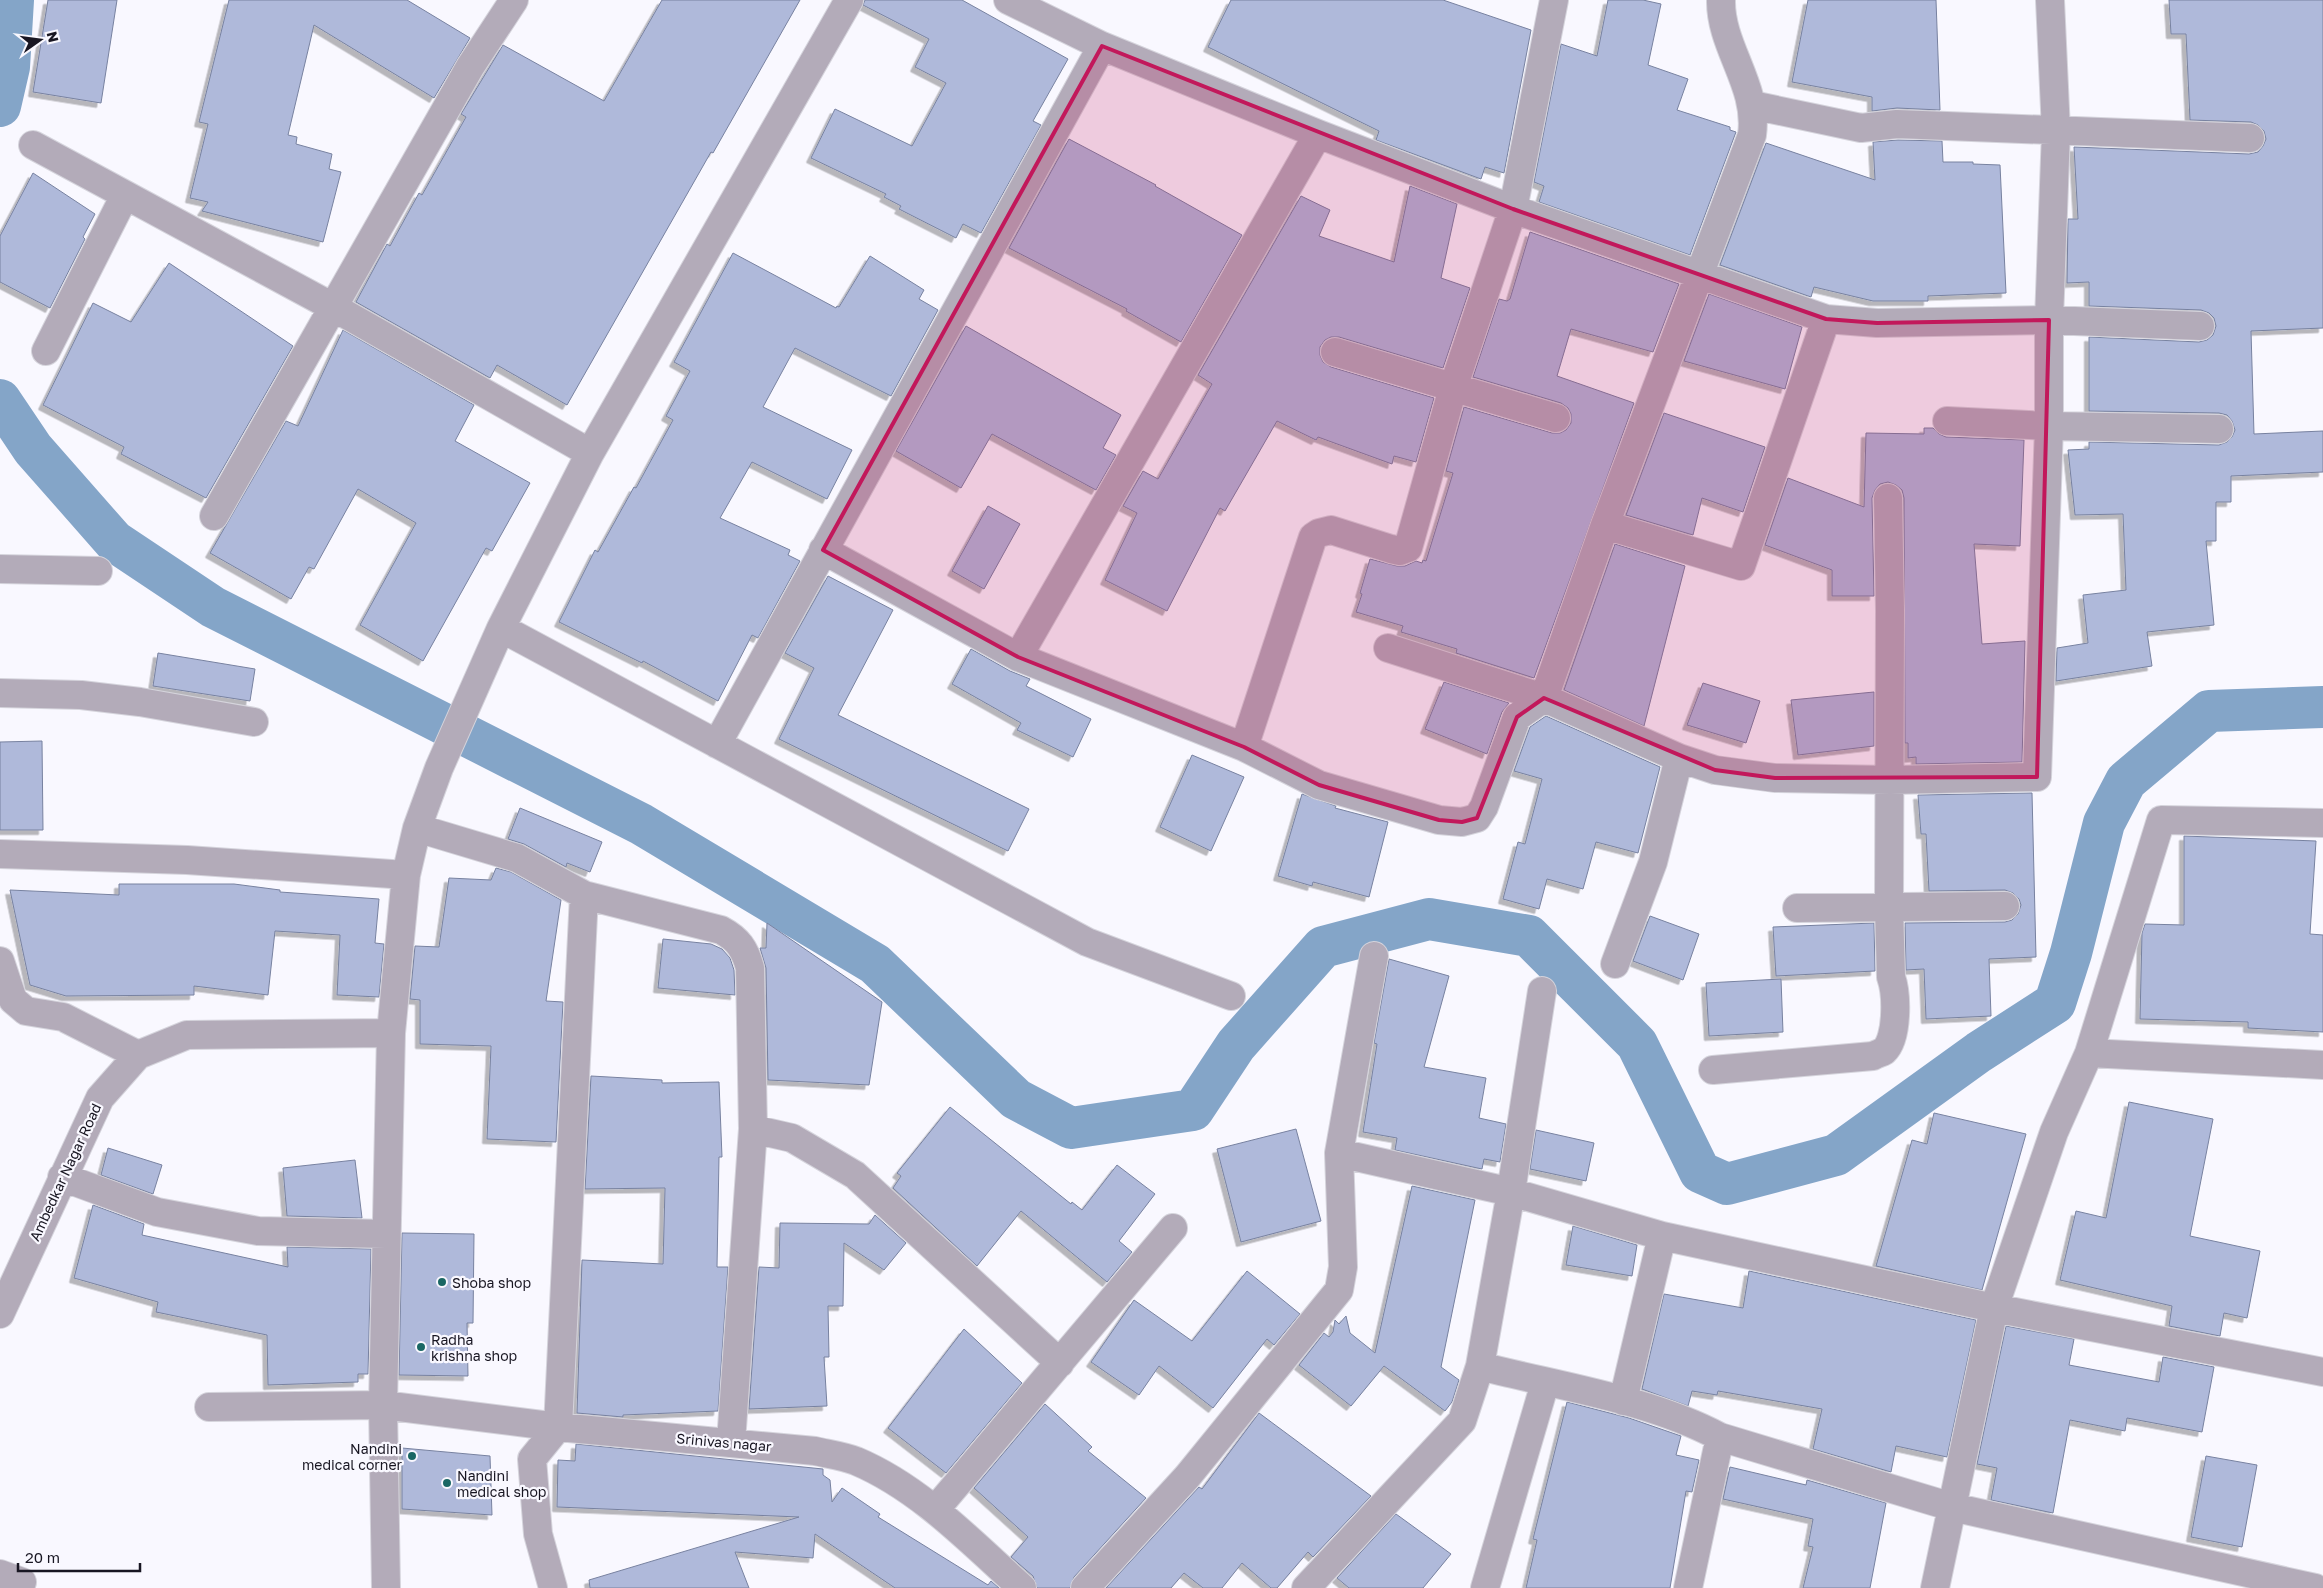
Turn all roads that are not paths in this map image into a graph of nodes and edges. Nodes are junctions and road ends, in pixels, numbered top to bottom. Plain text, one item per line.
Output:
1 (514, 0) edge
2 (849, 0) edge
3 (1008, 0) edge
4 (1554, 0) edge
5 (1721, 0) edge
6 (2050, 0) edge
7 (1102, 46) junction
8 (1752, 105) junction
9 (2056, 131) junction
10 (1318, 134) junction
11 (2250, 138) dead end
12 (33, 145) dead end
13 (125, 195) junction
14 (1513, 209) junction
15 (1700, 273) junction
16 (333, 307) junction
17 (1826, 320) junction
18 (2049, 320) junction
19 (2200, 326) dead end
20 (46, 351) dead end
21 (1335, 352) dead end
22 (1453, 388) junction
23 (1556, 418) dead end
24 (1947, 421) dead end
25 (2049, 426) junction
26 (2219, 428) dead end
27 (590, 453) junction
28 (1888, 498) dead end
29 (214, 516) dead end
30 (1605, 525) junction
31 (823, 550) junction
32 (0, 569) edge
33 (98, 571) dead end
34 (501, 628) junction
35 (1388, 648) dead end
36 (1018, 657) junction
37 (0, 694) edge
38 (1544, 698) junction
39 (254, 722) dead end
40 (717, 744) junction
41 (1244, 747) junction
42 (1680, 758) junction
43 (1890, 780) junction
44 (2323, 823) edge
45 (417, 828) junction
46 (0, 854) edge
47 (406, 875) junction
48 (584, 895) junction
49 (2005, 906) dead end
50 (1797, 908) dead end
51 (1889, 908) junction
52 (1374, 956) dead end
53 (0, 961) edge
54 (1615, 964) dead end
55 (1542, 991) dead end
56 (1231, 996) dead end
57 (391, 1033) junction
58 (2089, 1053) junction
59 (138, 1056) junction
60 (2323, 1064) edge
61 (1713, 1070) dead end
62 (753, 1129) junction
63 (1339, 1153) junction
64 (62, 1177) junction
65 (1511, 1192) junction
66 (1173, 1228) dead end
67 (386, 1234) junction
68 (1662, 1236) junction
69 (1994, 1308) junction
70 (0, 1314) edge
71 (1060, 1363) junction
72 (1480, 1366) junction
73 (2323, 1372) edge
74 (1545, 1383) junction
75 (1623, 1401) junction
76 (383, 1405) junction
77 (209, 1406) dead end
78 (558, 1427) junction
79 (1720, 1437) junction
80 (731, 1442) junction
81 (1952, 1507) junction
82 (935, 1510) junction
83 (1313, 1585) edge
84 (386, 1588) edge
85 (553, 1588) edge
86 (1022, 1588) edge
87 (1086, 1588) edge
88 (1486, 1588) edge
89 (1688, 1588) edge
90 (1935, 1588) edge
91 (2316, 1588) edge

1 - 16 street
2 - 27 street
3 - 7 street
4 - 14 street
5 - 8 street
6 - 9 street
7 - 10 street
7 - 31 street
8 - 9 street
8 - 15 street
9 - 11 street
9 - 18 street
10 - 14 street
10 - 36 street
12 - 13 street
13 - 16 street
13 - 20 street
14 - 15 street
14 - 22 street
15 - 17 street
15 - 30 street
16 - 27 street
16 - 29 street
17 - 18 street
17 - 30 street
18 - 19 street
18 - 25 street
21 - 22 street
22 - 23 street
22 - 41 street
24 - 25 street
25 - 26 street
25 - 43 street
27 - 34 street
28 - 43 street
30 - 38 street
31 - 36 street
31 - 40 street
32 - 33 street
34 - 40 street
34 - 45 street
35 - 38 street
36 - 41 street
37 - 39 street
38 - 41 street
38 - 42 street
40 - 56 street
42 - 43 street
42 - 54 street
43 - 51 street
44 - 58 street
45 - 47 street
45 - 48 street
46 - 47 street
47 - 57 street
48 - 62 street
48 - 78 street
49 - 51 street
50 - 51 street
51 - 61 street
52 - 63 street
53 - 59 street
55 - 65 street
57 - 59 street, Ambedkar Nagar Road
57 - 67 street
58 - 60 street
58 - 69 street
59 - 64 street, Ambedkar Nagar Road
62 - 71 street
62 - 80 street
63 - 65 street
63 - 87 street
64 - 67 street
64 - 70 street, Ambedkar Nagar Road
65 - 68 street
65 - 72 street
66 - 71 street
67 - 76 street
68 - 69 street
68 - 75 street
69 - 73 street
69 - 81 street
71 - 82 street
72 - 74 street
72 - 83 street
74 - 75 street
74 - 88 street
75 - 79 street
76 - 77 street, Srinivas nagar
76 - 78 street, Srinivas nagar
76 - 84 street
78 - 80 street, Srinivas nagar
78 - 85 street
79 - 81 street
79 - 89 street
80 - 82 street, Srinivas nagar
81 - 90 street
81 - 91 street
82 - 86 street, Srinivas nagar

